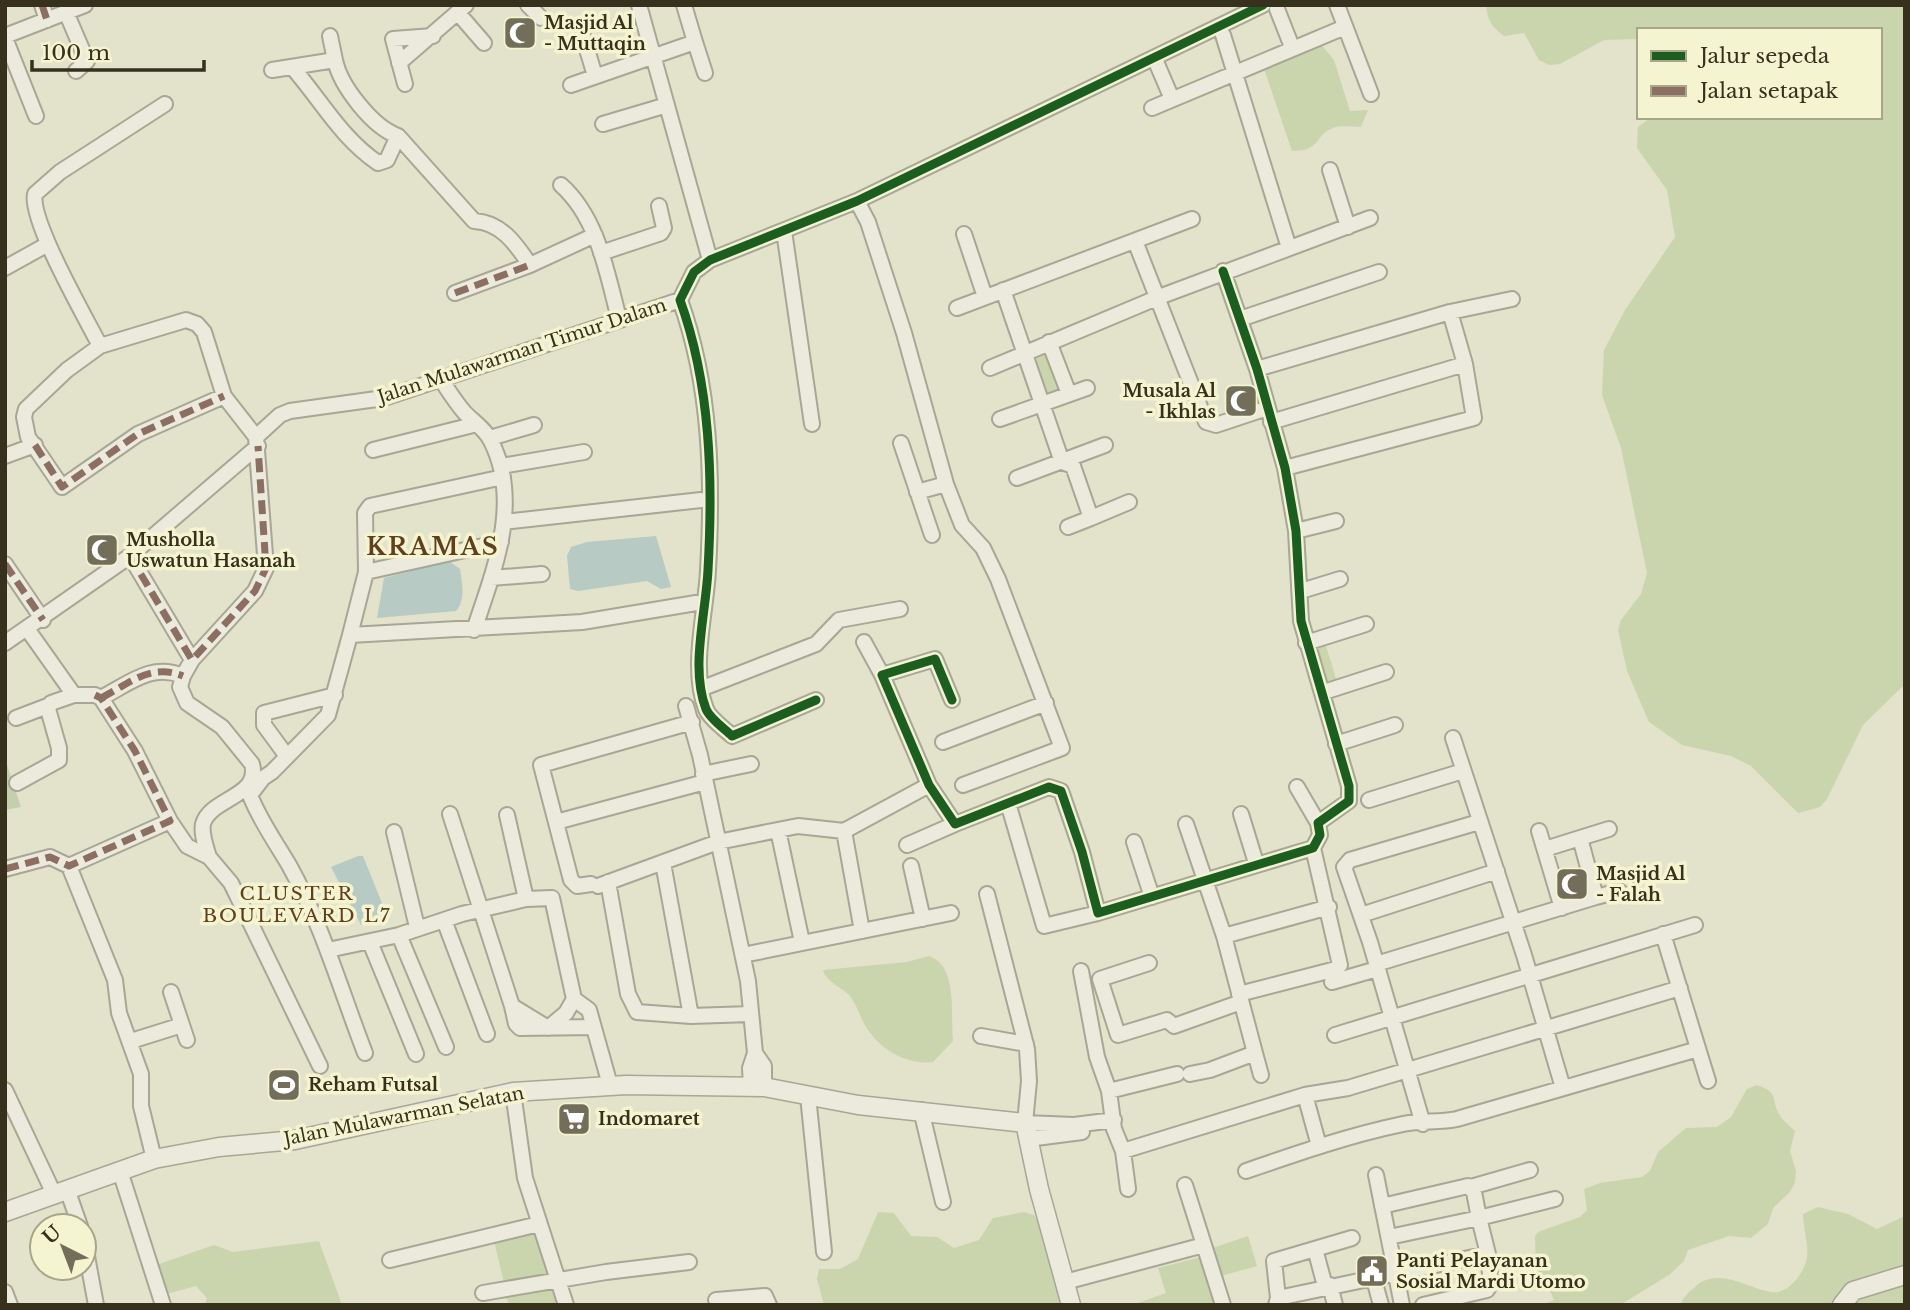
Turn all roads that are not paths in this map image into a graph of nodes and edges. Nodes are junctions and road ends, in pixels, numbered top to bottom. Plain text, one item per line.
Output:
1 (42, 5) edge
2 (85, 5) edge
3 (528, 5) edge
4 (639, 5) edge
5 (684, 5) edge
6 (1337, 5) edge
7 (1270, 7) edge
8 (462, 9) edge
9 (66, 12) junction
10 (541, 18) dead end
11 (47, 20) junction
12 (1345, 27) junction
13 (1223, 35) dead end
14 (330, 36) dead end
15 (433, 36) junction
16 (583, 36) dead end
17 (5, 37) edge
18 (695, 42) junction
19 (484, 43) dead end
20 (1292, 47) junction
21 (653, 56) junction
22 (335, 60) junction
23 (399, 63) junction
24 (1157, 64) dead end
25 (292, 67) junction
26 (271, 70) dead end
27 (76, 71) dead end
28 (1236, 71) junction
29 (705, 73) dead end
30 (595, 76) junction
31 (405, 84) dead end
32 (571, 85) dead end
33 (1371, 94) dead end
34 (1172, 99) junction
35 (165, 104) dead end
36 (667, 105) junction
37 (1152, 108) dead end
38 (36, 116) dead end
39 (603, 124) dead end
40 (398, 136) junction
41 (1330, 170) dead end
42 (561, 185) dead end
43 (858, 201) junction
44 (659, 206) dead end
45 (1370, 218) dead end
46 (1192, 219) dead end
47 (1348, 227) junction
48 (784, 231) junction
49 (964, 234) dead end
50 (595, 235) junction
51 (1135, 241) junction
52 (48, 244) junction
53 (1289, 248) junction
54 (601, 253) junction
55 (710, 260) junction
56 (530, 265) junction
57 (5, 268) edge
58 (1223, 271) junction
59 (1378, 272) dead end
60 (1003, 290) junction
61 (455, 293) dead end
62 (1159, 296) junction
63 (985, 297) junction
64 (1512, 299) dead end
65 (680, 300) junction
66 (957, 308) dead end
67 (1450, 312) junction
68 (619, 319) junction
69 (1240, 319) junction
70 (1049, 342) junction
71 (100, 346) junction
72 (1024, 353) junction
73 (1465, 364) junction
74 (990, 368) dead end
75 (1257, 369) junction
76 (444, 377) junction
77 (1087, 388) dead end
78 (1069, 394) junction
79 (224, 396) junction
80 (1041, 405) junction
81 (1269, 415) junction
82 (1000, 419) dead end
83 (477, 424) junction
84 (813, 424) dead end
85 (534, 425) dead end
86 (490, 438) junction
87 (257, 441) junction
88 (901, 443) dead end
89 (35, 445) junction
90 (1105, 445) dead end
91 (373, 450) dead end
92 (584, 452) dead end
93 (5, 456) edge
94 (1062, 462) junction
95 (1285, 468) junction
96 (502, 472) junction
97 (1017, 478) dead end
98 (946, 484) junction
99 (918, 492) junction
100 (701, 500) dead end
101 (1129, 502) dead end
102 (1090, 518) junction
103 (1336, 521) dead end
104 (504, 522) junction
105 (1068, 527) dead end
106 (1296, 531) junction
107 (932, 535) dead end
108 (501, 542) junction
109 (130, 556) junction
110 (5, 564) edge
111 (366, 572) junction
112 (542, 574) dead end
113 (491, 578) junction
114 (1340, 579) dead end
115 (1301, 591) junction
116 (695, 603) dead end
117 (900, 609) dead end
118 (43, 620) junction
119 (1366, 624) dead end
120 (28, 630) junction
121 (474, 630) junction
122 (350, 635) junction
123 (864, 642) dead end
124 (5, 643) edge
125 (1306, 643) junction
126 (192, 660) junction
127 (1386, 672) dead end
128 (882, 675) junction
129 (183, 676) junction
130 (703, 688) junction
131 (1324, 692) junction
132 (74, 695) junction
133 (335, 695) junction
134 (98, 697) junction
135 (816, 700) dead end
136 (952, 700) dead end
137 (1046, 703) junction
138 (50, 705) junction
139 (686, 706) dead end
140 (16, 719) dead end
141 (692, 722) junction
142 (1395, 725) dead end
143 (1453, 738) dead end
144 (943, 742) dead end
145 (1336, 744) junction
146 (286, 755) junction
147 (751, 764) dead end
148 (1463, 771) junction
149 (704, 778) junction
150 (17, 783) dead end
151 (929, 785) junction
152 (963, 785) dead end
153 (1297, 787) dead end
154 (1369, 800) dead end
155 (1008, 803) junction
156 (450, 814) dead end
157 (1241, 814) dead end
158 (507, 816) dead end
159 (170, 821) junction
160 (556, 822) junction
161 (1479, 822) junction
162 (1318, 823) junction
163 (955, 824) junction
164 (1186, 824) dead end
165 (1609, 829) dead end
166 (778, 830) junction
167 (844, 831) junction
168 (1539, 831) dead end
169 (394, 832) dead end
170 (1580, 838) junction
171 (718, 842) junction
172 (1134, 842) dead end
173 (907, 845) dead end
174 (1313, 848) junction
175 (1545, 849) junction
176 (209, 857) junction
177 (663, 863) junction
178 (1256, 863) junction
179 (69, 866) junction
180 (911, 866) dead end
181 (5, 869) edge
182 (1497, 871) junction
183 (1206, 879) junction
184 (599, 884) junction
185 (1619, 891) dead end
186 (987, 894) dead end
187 (1152, 897) junction
188 (1596, 897) junction
189 (526, 899) junction
190 (1329, 907) junction
191 (1563, 908) junction
192 (480, 910) junction
193 (951, 913) dead end
194 (1098, 913) junction
195 (1361, 915) junction
196 (923, 919) junction
197 (444, 920) junction
198 (1513, 922) junction
199 (1695, 925) dead end
200 (417, 927) junction
201 (862, 931) junction
202 (1662, 934) junction
203 (399, 935) junction
204 (1224, 936) junction
205 (370, 942) junction
206 (803, 942) junction
207 (328, 950) junction
208 (743, 955) junction
209 (1149, 963) dead end
210 (1377, 966) junction
211 (1081, 971) dead end
212 (1530, 975) junction
213 (1332, 982) dead end
214 (1680, 988) junction
215 (171, 992) dead end
216 (1240, 998) junction
217 (574, 999) junction
218 (751, 1014) junction
219 (691, 1016) junction
220 (1391, 1016) junction
221 (182, 1025) junction
222 (594, 1027) junction
223 (548, 1028) junction
224 (1545, 1028) junction
225 (487, 1034) dead end
226 (1335, 1035) dead end
227 (981, 1036) dead end
228 (187, 1040) dead end
229 (131, 1041) junction
230 (1026, 1044) junction
231 (446, 1047) dead end
232 (1698, 1049) junction
233 (1255, 1053) junction
234 (365, 1054) dead end
235 (416, 1054) dead end
236 (320, 1066) dead end
237 (1405, 1068) junction
238 (1261, 1075) dead end
239 (1708, 1081) dead end
240 (610, 1085) junction
241 (757, 1086) junction
242 (1563, 1088) junction
243 (5, 1090) edge
244 (1109, 1091) junction
245 (513, 1092) junction
246 (1305, 1095) junction
247 (808, 1096) junction
248 (921, 1110) junction
249 (1114, 1124) junction
250 (1423, 1124) junction
251 (1027, 1131) junction
252 (1319, 1146) junction
253 (1123, 1151) junction
254 (154, 1159) junction
255 (120, 1171) junction
256 (1247, 1171) dead end
257 (1530, 1171) dead end
258 (1376, 1175) dead end
259 (1185, 1185) dead end
260 (1471, 1187) junction
261 (1128, 1189) dead end
262 (60, 1191) junction
263 (1555, 1199) dead end
264 (943, 1202) dead end
265 (1382, 1206) junction
266 (5, 1212) edge
267 (72, 1212) edge
268 (1479, 1218) junction
269 (539, 1224) junction
270 (1389, 1237) junction
271 (1352, 1238) dead end
272 (1204, 1245) junction
273 (1315, 1249) junction
274 (824, 1252) dead end
275 (1488, 1254) junction
276 (390, 1261) dead end
277 (690, 1262) dead end
278 (1396, 1271) junction
279 (1905, 1275) edge
280 (1373, 1276) junction
281 (560, 1280) junction
282 (92, 1282) edge
283 (1065, 1283) junction
284 (1328, 1286) junction
285 (5, 1292) edge
286 (483, 1293) dead end
287 (716, 1300) dead end
288 (1278, 1302) edge
289 (10, 1305) edge
290 (96, 1305) edge
291 (163, 1305) edge
292 (566, 1305) edge
293 (769, 1305) edge
294 (1071, 1305) edge
295 (1223, 1305) edge
296 (1335, 1305) edge
297 (1381, 1305) edge
298 (1402, 1305) edge
299 (1423, 1305) edge
300 (1842, 1305) edge

1 - 11 street
2 - 9 street
3 - 10 street
4 - 21 street
5 - 18 street
6 - 12 street
7 - 20 street
7 - 43 street
8 - 15 street
8 - 19 street
9 - 11 street
9 - 27 street
11 - 17 street
12 - 20 street
12 - 33 street
13 - 28 street
14 - 22 street
15 - 23 street
15 - 23 street
16 - 30 street
17 - 38 street
18 - 21 street
18 - 29 street
20 - 28 street
21 - 30 street
21 - 36 street
22 - 25 street
22 - 40 street
23 - 31 street
24 - 34 street
25 - 26 street
25 - 40 street
28 - 34 street
28 - 53 street
30 - 32 street
34 - 37 street
35 - 52 street
36 - 39 street
36 - 55 street
40 - 56 street
41 - 47 street
42 - 50 street
43 - 48 street
43 - 98 street
44 - 54 street
45 - 47 street
46 - 51 street
47 - 53 street
48 - 55 street
48 - 84 street
49 - 63 street
50 - 54 street
50 - 56 street
51 - 60 street
51 - 62 street
52 - 57 street
52 - 71 street
53 - 58 street
54 - 68 street
55 - 65 street
56 - 61 street
58 - 62 street
58 - 69 street
59 - 69 street
60 - 63 street
60 - 72 street
62 - 70 street
62 - 81 street
63 - 66 street
64 - 67 street
65 - 68 street, Jalan Mulawarman Timur Dalam
65 - 130 street
67 - 73 street
67 - 75 street
68 - 76 street, Jalan Mulawarman Timur Dalam
69 - 75 street
70 - 72 street
70 - 78 street
71 - 79 street
71 - 89 street
72 - 74 street
72 - 80 street
73 - 81 street
73 - 95 street
75 - 81 street
76 - 83 street
76 - 87 street, Jalan Mulawarman Timur Dalam
77 - 78 street
78 - 80 street
79 - 87 street
79 - 89 street
80 - 82 street
80 - 94 street
81 - 95 street
83 - 86 street
83 - 91 street
85 - 86 street
86 - 96 street
87 - 109 street, Jalan Mulawarman Timur Dalam
87 - 126 street
88 - 99 street
89 - 93 street
90 - 94 street
92 - 96 street
94 - 97 street
94 - 102 street
95 - 106 street
96 - 104 street
96 - 111 street
98 - 99 street
98 - 137 street
99 - 107 street
100 - 104 street
101 - 102 street
102 - 105 street
103 - 106 street
104 - 108 street
106 - 115 street
108 - 111 street
108 - 113 street
109 - 118 street, Jalan Mulawarman Timur Dalam
109 - 126 street
110 - 118 street
111 - 122 street
112 - 113 street
113 - 121 street
114 - 115 street
115 - 125 street
116 - 121 street
117 - 130 street
118 - 120 street, Jalan Mulawarman Timur Dalam
119 - 125 street
120 - 124 street, Jalan Mulawarman Timur Dalam
120 - 132 street
121 - 122 street
122 - 133 street
123 - 128 street
125 - 131 street
126 - 129 street
127 - 131 street
128 - 136 street
128 - 151 street
129 - 134 street
129 - 176 street
130 - 135 street
131 - 145 street
132 - 134 street
132 - 138 street
133 - 146 street
133 - 146 street
134 - 159 street
137 - 144 street
137 - 152 street
138 - 140 street
138 - 150 street
139 - 141 street
141 - 149 street
141 - 160 street
142 - 145 street
143 - 148 street
145 - 162 street
146 - 207 street
147 - 149 street
148 - 154 street
148 - 161 street
149 - 160 street
149 - 171 street
151 - 163 street
151 - 167 street
153 - 162 street
155 - 163 street
155 - 194 street
155 - 194 street
156 - 192 street
157 - 178 street
158 - 189 street
159 - 176 street
159 - 179 street
160 - 184 street
161 - 182 street
161 - 195 street
162 - 174 street
163 - 173 street
164 - 183 street
165 - 170 street
166 - 167 street
166 - 171 street
166 - 206 street
167 - 201 street
168 - 175 street
169 - 200 street
170 - 175 street
170 - 188 street
171 - 177 street
171 - 208 street
172 - 187 street
174 - 178 street
174 - 190 street
175 - 191 street
176 - 236 street
177 - 184 street
177 - 219 street
178 - 183 street
179 - 181 street
179 - 229 street
180 - 196 street
182 - 195 street
182 - 198 street
183 - 187 street
183 - 204 street
184 - 219 street
185 - 188 street
186 - 230 street
187 - 194 street
188 - 191 street
189 - 192 street
189 - 217 street
190 - 204 street
190 - 216 street
191 - 198 street
192 - 197 street
192 - 223 street
193 - 196 street
195 - 210 street
196 - 201 street
197 - 200 street
197 - 225 street
198 - 210 street
198 - 212 street
199 - 202 street
200 - 203 street
201 - 206 street
202 - 212 street
202 - 214 street
203 - 205 street
203 - 231 street
204 - 216 street
205 - 207 street
205 - 235 street
206 - 208 street
207 - 234 street
208 - 218 street
209 - 216 street
210 - 213 street
210 - 220 street
211 - 244 street
212 - 220 street
212 - 224 street
214 - 224 street
214 - 232 street
215 - 221 street
216 - 233 street
217 - 222 street
217 - 223 street
218 - 219 street
218 - 241 street
220 - 226 street
220 - 237 street
221 - 228 street
221 - 229 street
222 - 223 street
222 - 240 street
224 - 237 street
224 - 242 street
227 - 230 street
229 - 254 street
230 - 251 street
232 - 239 street
232 - 242 street
233 - 238 street
233 - 244 street
237 - 246 street
237 - 250 street
240 - 241 street, Jalan Mulawarman Selatan
240 - 245 street, Jalan Mulawarman Selatan
241 - 247 street, Jalan Mulawarman Selatan
242 - 250 street
243 - 262 street
244 - 249 street
245 - 254 street, Jalan Mulawarman Selatan
245 - 269 street
246 - 252 street
246 - 253 street
247 - 248 street, Jalan Mulawarman Selatan
247 - 274 street
248 - 251 street, Jalan Mulawarman Selatan
248 - 264 street
249 - 251 street
249 - 253 street
250 - 252 street
251 - 283 street
252 - 256 street
253 - 261 street
254 - 255 street, Jalan Mulawarman Selatan
255 - 262 street, Jalan Mulawarman Selatan
255 - 291 street
257 - 260 street
258 - 265 street
259 - 272 street
260 - 265 street
260 - 268 street
262 - 266 street, Jalan Mulawarman Selatan
262 - 267 street
263 - 268 street
265 - 270 street
268 - 270 street
268 - 275 street
269 - 276 street
269 - 281 street
270 - 278 street
271 - 273 street
272 - 283 street
272 - 295 street
273 - 284 street
273 - 288 street
275 - 278 street
275 - 299 street
277 - 281 street
278 - 280 street
278 - 298 street
279 - 300 street
280 - 284 street
280 - 297 street
281 - 286 street
281 - 292 street
282 - 290 street
283 - 294 street
284 - 288 street
284 - 296 street
285 - 289 street
287 - 293 street

